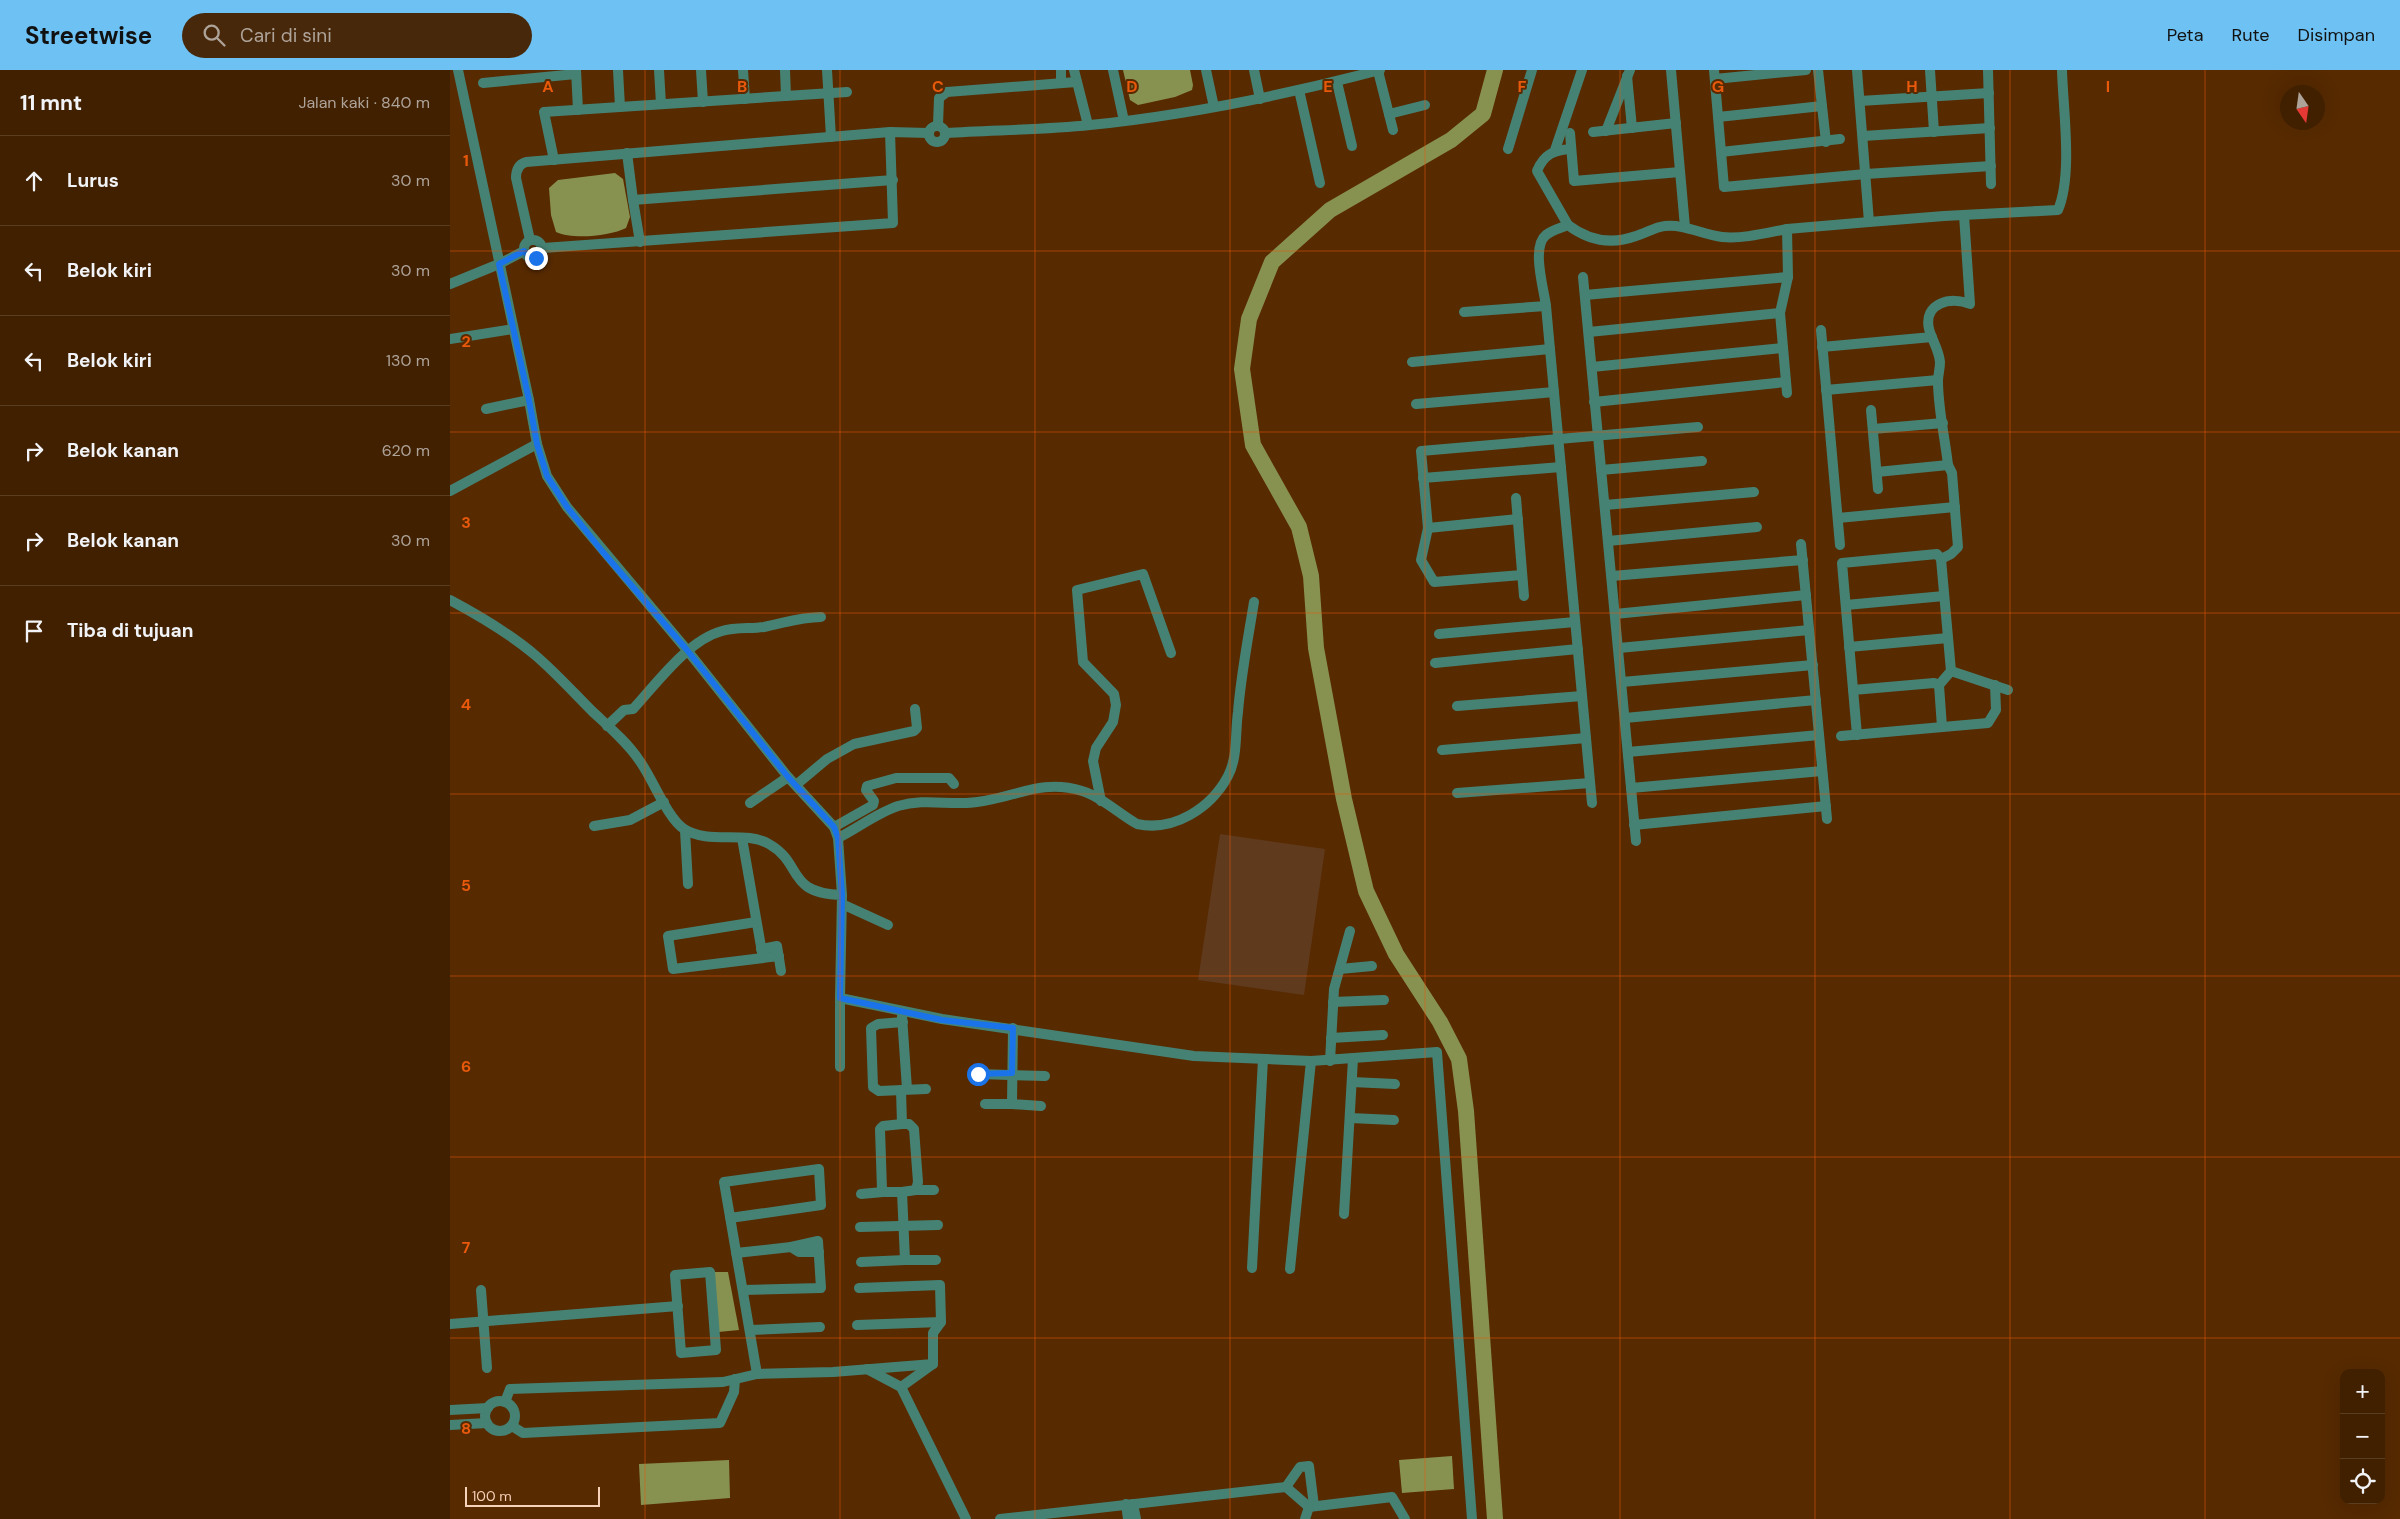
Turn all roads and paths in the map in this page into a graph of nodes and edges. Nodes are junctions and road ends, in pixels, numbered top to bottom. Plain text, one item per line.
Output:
1 (458, 70) edge
2 (618, 70) edge
3 (659, 70) edge
4 (701, 70) edge
5 (743, 70) edge
6 (785, 70) edge
7 (827, 70) edge
8 (1061, 70) edge
9 (1074, 70) edge
10 (1113, 70) edge
11 (1206, 70) edge
12 (1254, 70) edge
13 (1379, 70) edge
14 (1532, 70) edge
15 (1582, 70) edge
16 (1670, 70) edge
17 (1806, 70) edge
18 (1818, 70) edge
19 (1857, 70) edge
20 (1930, 70) edge
21 (1988, 70) edge
22 (2062, 70) edge
23 (576, 72) edge
24 (1628, 72) edge
25 (1714, 74) edge
26 (1061, 82) junction
27 (1076, 82) junction
28 (1336, 82) junction
29 (483, 83) dead end
30 (1299, 90) junction
31 (847, 92) dead end
32 (828, 93) junction
33 (1989, 93) junction
34 (786, 96) junction
35 (1932, 96) junction
36 (745, 99) junction
37 (1260, 99) junction
38 (1860, 101) junction
39 (703, 102) junction
40 (661, 104) junction
41 (1425, 106) dead end
42 (1822, 106) junction
43 (620, 107) junction
44 (1214, 107) junction
45 (578, 110) junction
46 (1389, 114) junction
47 (1718, 117) junction
48 (1124, 121) junction
49 (1676, 123) junction
50 (1088, 125) junction
51 (1632, 128) junction
52 (1990, 128) junction
53 (942, 129) junction
54 (1393, 130) dead end
55 (1606, 131) junction
56 (890, 132) junction
57 (1593, 132) dead end
58 (1934, 132) junction
59 (929, 133) junction
60 (1570, 133) dead end
61 (1863, 136) junction
62 (831, 137) junction
63 (1840, 139) dead end
64 (1826, 142) junction
65 (1352, 146) dead end
66 (1571, 149) junction
67 (1508, 150) dead end
68 (1555, 150) junction
69 (1721, 152) junction
70 (627, 153) junction
71 (554, 160) junction
72 (1991, 166) junction
73 (1680, 172) junction
74 (1866, 174) junction
75 (893, 180) junction
76 (1320, 183) dead end
77 (1991, 184) dead end
78 (633, 200) junction
79 (1964, 215) junction
80 (1869, 222) junction
81 (1568, 225) junction
82 (1685, 228) junction
83 (1787, 229) junction
84 (530, 240) junction
85 (640, 242) junction
86 (543, 248) junction
87 (524, 251) junction
88 (499, 264) junction
89 (1583, 277) dead end
90 (1788, 277) junction
91 (450, 284) edge
92 (1586, 296) junction
93 (1546, 306) junction
94 (1464, 312) dead end
95 (1780, 313) junction
96 (513, 329) junction
97 (1821, 330) dead end
98 (1589, 332) junction
99 (1932, 337) junction
100 (450, 339) edge
101 (1822, 347) junction
102 (1784, 348) junction
103 (1550, 349) junction
104 (1412, 362) dead end
105 (1592, 367) junction
106 (1938, 380) junction
107 (1786, 382) junction
108 (1826, 390) junction
109 (1554, 392) junction
110 (1787, 393) dead end
111 (529, 400) junction
112 (1594, 402) junction
113 (1416, 404) dead end
114 (486, 409) dead end
115 (1871, 410) dead end
116 (1943, 423) junction
117 (1698, 426) dead end
118 (1873, 429) junction
119 (1598, 436) junction
120 (1558, 439) junction
121 (537, 444) junction
122 (1702, 461) dead end
123 (1948, 465) junction
124 (1561, 467) junction
125 (1601, 470) junction
126 (1877, 472) junction
127 (1423, 478) junction
128 (1878, 489) dead end
129 (450, 491) edge
130 (1754, 492) dead end
131 (1516, 498) dead end
132 (1604, 505) junction
133 (1955, 507) junction
134 (1838, 518) junction
135 (1518, 519) junction
136 (1757, 527) dead end
137 (1428, 528) junction
138 (1608, 541) junction
139 (1801, 544) dead end
140 (1840, 545) dead end
141 (1941, 559) junction
142 (1803, 560) junction
143 (1522, 575) junction
144 (1612, 576) junction
145 (1806, 595) junction
146 (1524, 596) dead end
147 (1944, 596) junction
148 (450, 600) edge
149 (1254, 602) dead end
150 (1846, 605) junction
151 (1615, 614) junction
152 (821, 617) dead end
153 (1575, 622) junction
154 (1809, 630) junction
155 (1439, 634) dead end
156 (1948, 638) junction
157 (1849, 647) junction
158 (1619, 648) junction
159 (1578, 649) junction
160 (687, 650) junction
161 (1170, 653) dead end
162 (1435, 663) dead end
163 (1813, 665) junction
164 (1951, 672) junction
165 (1622, 682) junction
166 (1995, 685) junction
167 (1939, 686) junction
168 (1853, 690) junction
169 (2008, 690) dead end
170 (1582, 696) junction
171 (1816, 700) junction
172 (1457, 706) dead end
173 (915, 709) dead end
174 (1625, 718) junction
175 (607, 726) junction
176 (1942, 727) junction
177 (1857, 734) junction
178 (1819, 735) junction
179 (1841, 736) dead end
180 (1586, 738) junction
181 (1442, 750) dead end
182 (1628, 752) junction
183 (1822, 771) junction
184 (792, 781) junction
185 (1590, 783) junction
186 (954, 784) dead end
187 (1631, 788) junction
188 (1457, 793) dead end
189 (1101, 801) junction
190 (664, 802) junction
191 (750, 803) dead end
192 (1592, 803) dead end
193 (1826, 806) junction
194 (1827, 819) dead end
195 (1634, 825) junction
196 (594, 826) dead end
197 (834, 827) junction
198 (685, 830) junction
199 (742, 838) junction
200 (838, 838) junction
201 (1636, 840) dead end
202 (688, 884) dead end
203 (842, 900) junction
204 (756, 922) junction
205 (888, 925) dead end
206 (1350, 931) dead end
207 (762, 953) junction
208 (1372, 966) dead end
209 (1340, 969) junction
210 (781, 971) dead end
211 (840, 998) junction
212 (1384, 1000) dead end
213 (1334, 1002) junction
214 (902, 1010) junction
215 (903, 1022) junction
216 (1013, 1028) junction
217 (1383, 1035) dead end
218 (1331, 1038) junction
219 (1353, 1058) junction
220 (1263, 1059) junction
221 (1311, 1061) junction
222 (1330, 1061) junction
223 (840, 1067) dead end
224 (1012, 1073) junction
225 (978, 1074) dead end
226 (1045, 1076) dead end
227 (1352, 1082) junction
228 (1395, 1084) dead end
229 (926, 1089) dead end
230 (904, 1090) junction
231 (985, 1104) dead end
232 (1012, 1104) junction
233 (1041, 1106) dead end
234 (1350, 1118) junction
235 (1394, 1120) dead end
236 (902, 1124) junction
237 (916, 1190) junction
238 (934, 1190) dead end
239 (883, 1192) junction
240 (902, 1192) junction
241 (861, 1194) dead end
242 (1344, 1214) dead end
243 (730, 1218) junction
244 (938, 1225) dead end
245 (904, 1226) junction
246 (860, 1228) dead end
247 (736, 1252) junction
248 (905, 1260) junction
249 (936, 1260) dead end
250 (862, 1262) dead end
251 (1252, 1268) dead end
252 (1290, 1269) dead end
253 (859, 1288) dead end
254 (481, 1290) dead end
255 (743, 1290) junction
256 (678, 1306) junction
257 (483, 1322) junction
258 (940, 1322) junction
259 (450, 1324) edge
260 (857, 1325) dead end
261 (820, 1327) dead end
262 (750, 1330) junction
263 (933, 1364) junction
264 (487, 1368) dead end
265 (866, 1368) junction
266 (757, 1374) junction
267 (735, 1379) junction
268 (901, 1386) junction
269 (505, 1402) junction
270 (488, 1408) junction
271 (450, 1410) edge
272 (487, 1423) junction
273 (450, 1425) edge
274 (512, 1426) junction
275 (1286, 1486) junction
276 (1396, 1491) dead end
277 (1130, 1504) junction
278 (1312, 1504) junction
279 (966, 1519) edge
280 (1000, 1519) edge
281 (1128, 1519) edge
282 (1136, 1519) edge
283 (1305, 1519) edge
284 (1405, 1519) edge
285 (1472, 1519) edge

1 - 88 street
2 - 43 street
3 - 40 street
4 - 39 street
5 - 36 street
6 - 34 street
7 - 32 street
8 - 26 street
9 - 27 street
10 - 48 street
11 - 44 street
12 - 37 street
13 - 28 street
13 - 46 street
14 - 67 street
15 - 68 street
16 - 49 street
17 - 25 street
18 - 42 street
19 - 38 street
20 - 35 street
21 - 33 street
22 - 79 street
23 - 29 street
23 - 45 street
24 - 51 street
24 - 55 street
25 - 47 street
26 - 27 street
26 - 53 street
27 - 50 street
28 - 30 street
28 - 65 street
30 - 37 street
30 - 76 street
31 - 32 street
32 - 34 street
32 - 62 street
33 - 35 street
33 - 52 street
34 - 36 street
35 - 38 street
35 - 58 street
36 - 39 street
37 - 44 street
38 - 61 street
39 - 40 street
40 - 43 street
41 - 46 street
42 - 47 street
42 - 64 street
43 - 45 street
44 - 48 street
45 - 71 street
46 - 54 street
47 - 69 street
48 - 50 street
49 - 51 street
49 - 73 street
50 - 53 street
51 - 55 street
52 - 58 street
52 - 72 street
53 - 59 street
53 - 59 street
55 - 57 street
56 - 59 street
56 - 62 street
56 - 75 street
58 - 61 street
60 - 66 street
61 - 74 street
62 - 70 street
63 - 64 street
64 - 69 street
66 - 68 street
66 - 73 street
68 - 81 street
69 - 74 street
70 - 71 street
70 - 78 street
71 - 84 street
72 - 74 street
72 - 77 street
73 - 82 street
74 - 80 street
75 - 78 street
75 - 85 street
78 - 85 street
79 - 80 street
79 - 99 street
80 - 83 street
81 - 82 street
81 - 93 street
82 - 83 street
83 - 90 street
84 - 86 street
84 - 87 street
85 - 86 street
86 - 87 street
87 - 88 street
88 - 91 street
88 - 96 street
89 - 92 street
90 - 92 street
90 - 95 street
92 - 98 street
93 - 94 street
93 - 103 street
95 - 98 street
95 - 102 street
96 - 100 street
96 - 111 street
97 - 101 street
98 - 105 street
99 - 101 street
99 - 106 street
101 - 108 street
102 - 105 street
102 - 107 street
103 - 104 street
103 - 109 street
105 - 112 street
106 - 108 street
106 - 116 street
107 - 110 street
107 - 112 street
108 - 134 street
109 - 113 street
109 - 120 street
111 - 114 street
111 - 121 street
112 - 119 street
115 - 118 street
116 - 118 street
116 - 123 street
117 - 119 street
118 - 126 street
119 - 120 street
119 - 125 street
120 - 124 street
120 - 127 street
121 - 129 street
121 - 160 street
122 - 125 street
123 - 126 street
123 - 133 street
124 - 127 street
124 - 153 street
125 - 132 street
126 - 128 street
127 - 137 street
130 - 132 street
131 - 135 street
132 - 138 street
133 - 134 street
133 - 141 street
134 - 140 street
135 - 137 street
135 - 143 street
136 - 138 street
137 - 143 street
138 - 144 street
139 - 142 street
141 - 147 street
141 - 150 street
142 - 144 street
142 - 145 street
143 - 146 street
144 - 151 street
145 - 151 street
145 - 154 street
147 - 150 street
147 - 156 street
148 - 175 street
149 - 189 street
150 - 157 street
151 - 158 street
152 - 160 street
153 - 155 street
153 - 159 street
154 - 158 street
154 - 163 street
156 - 157 street
156 - 164 street
157 - 168 street
158 - 165 street
159 - 162 street
159 - 170 street
160 - 175 street
160 - 184 street
161 - 189 street
163 - 165 street
163 - 171 street
164 - 166 street
164 - 167 street
165 - 174 street
166 - 169 street
166 - 176 street
167 - 168 street
167 - 176 street
168 - 177 street
170 - 172 street
170 - 180 street
171 - 174 street
171 - 178 street
173 - 184 street
174 - 182 street
175 - 190 street
176 - 177 street
177 - 179 street
178 - 182 street
178 - 183 street
180 - 181 street
180 - 185 street
182 - 187 street
183 - 187 street
183 - 193 street
184 - 191 street
184 - 197 street
185 - 188 street
185 - 192 street
186 - 197 street
187 - 195 street
189 - 200 street
190 - 196 street
190 - 198 street
193 - 194 street
193 - 195 street
195 - 201 street
197 - 200 street
198 - 199 street
198 - 202 street
199 - 203 street
199 - 204 street
200 - 203 street
203 - 205 street
203 - 211 street
204 - 207 street
204 - 207 street
206 - 209 street
207 - 210 street
208 - 209 street
209 - 213 street
211 - 214 street
211 - 223 street
212 - 213 street
213 - 218 street
214 - 215 street
214 - 216 street
215 - 230 street
215 - 230 street
216 - 220 street
216 - 224 street
217 - 218 street
218 - 222 street
219 - 222 street
219 - 227 street
219 - 285 street
220 - 221 street
220 - 251 street
221 - 222 street
221 - 252 street
224 - 225 street
224 - 226 street
224 - 232 street
227 - 228 street
227 - 234 street
229 - 230 street
230 - 236 street
231 - 232 street
232 - 233 street
234 - 235 street
234 - 242 street
236 - 237 street
236 - 239 street
237 - 238 street
237 - 240 street
239 - 240 street
239 - 241 street
240 - 245 street
243 - 243 street
243 - 247 street
244 - 245 street
245 - 246 street
245 - 248 street
247 - 255 street
247 - 255 street
248 - 249 street
248 - 250 street
253 - 258 street
254 - 257 street
255 - 262 street
256 - 256 street
256 - 257 street
257 - 259 street
257 - 264 street
258 - 260 street
258 - 263 street
261 - 262 street
262 - 266 street
263 - 265 street
263 - 268 street
265 - 266 street
265 - 268 street
266 - 267 street
267 - 269 street
267 - 274 street
268 - 279 street
269 - 270 street
269 - 274 street
270 - 271 street
270 - 272 street
272 - 273 street
272 - 274 street
275 - 277 street
275 - 278 street
275 - 278 street
276 - 278 street
277 - 280 street
277 - 281 street
277 - 282 street
278 - 283 street
278 - 284 street

